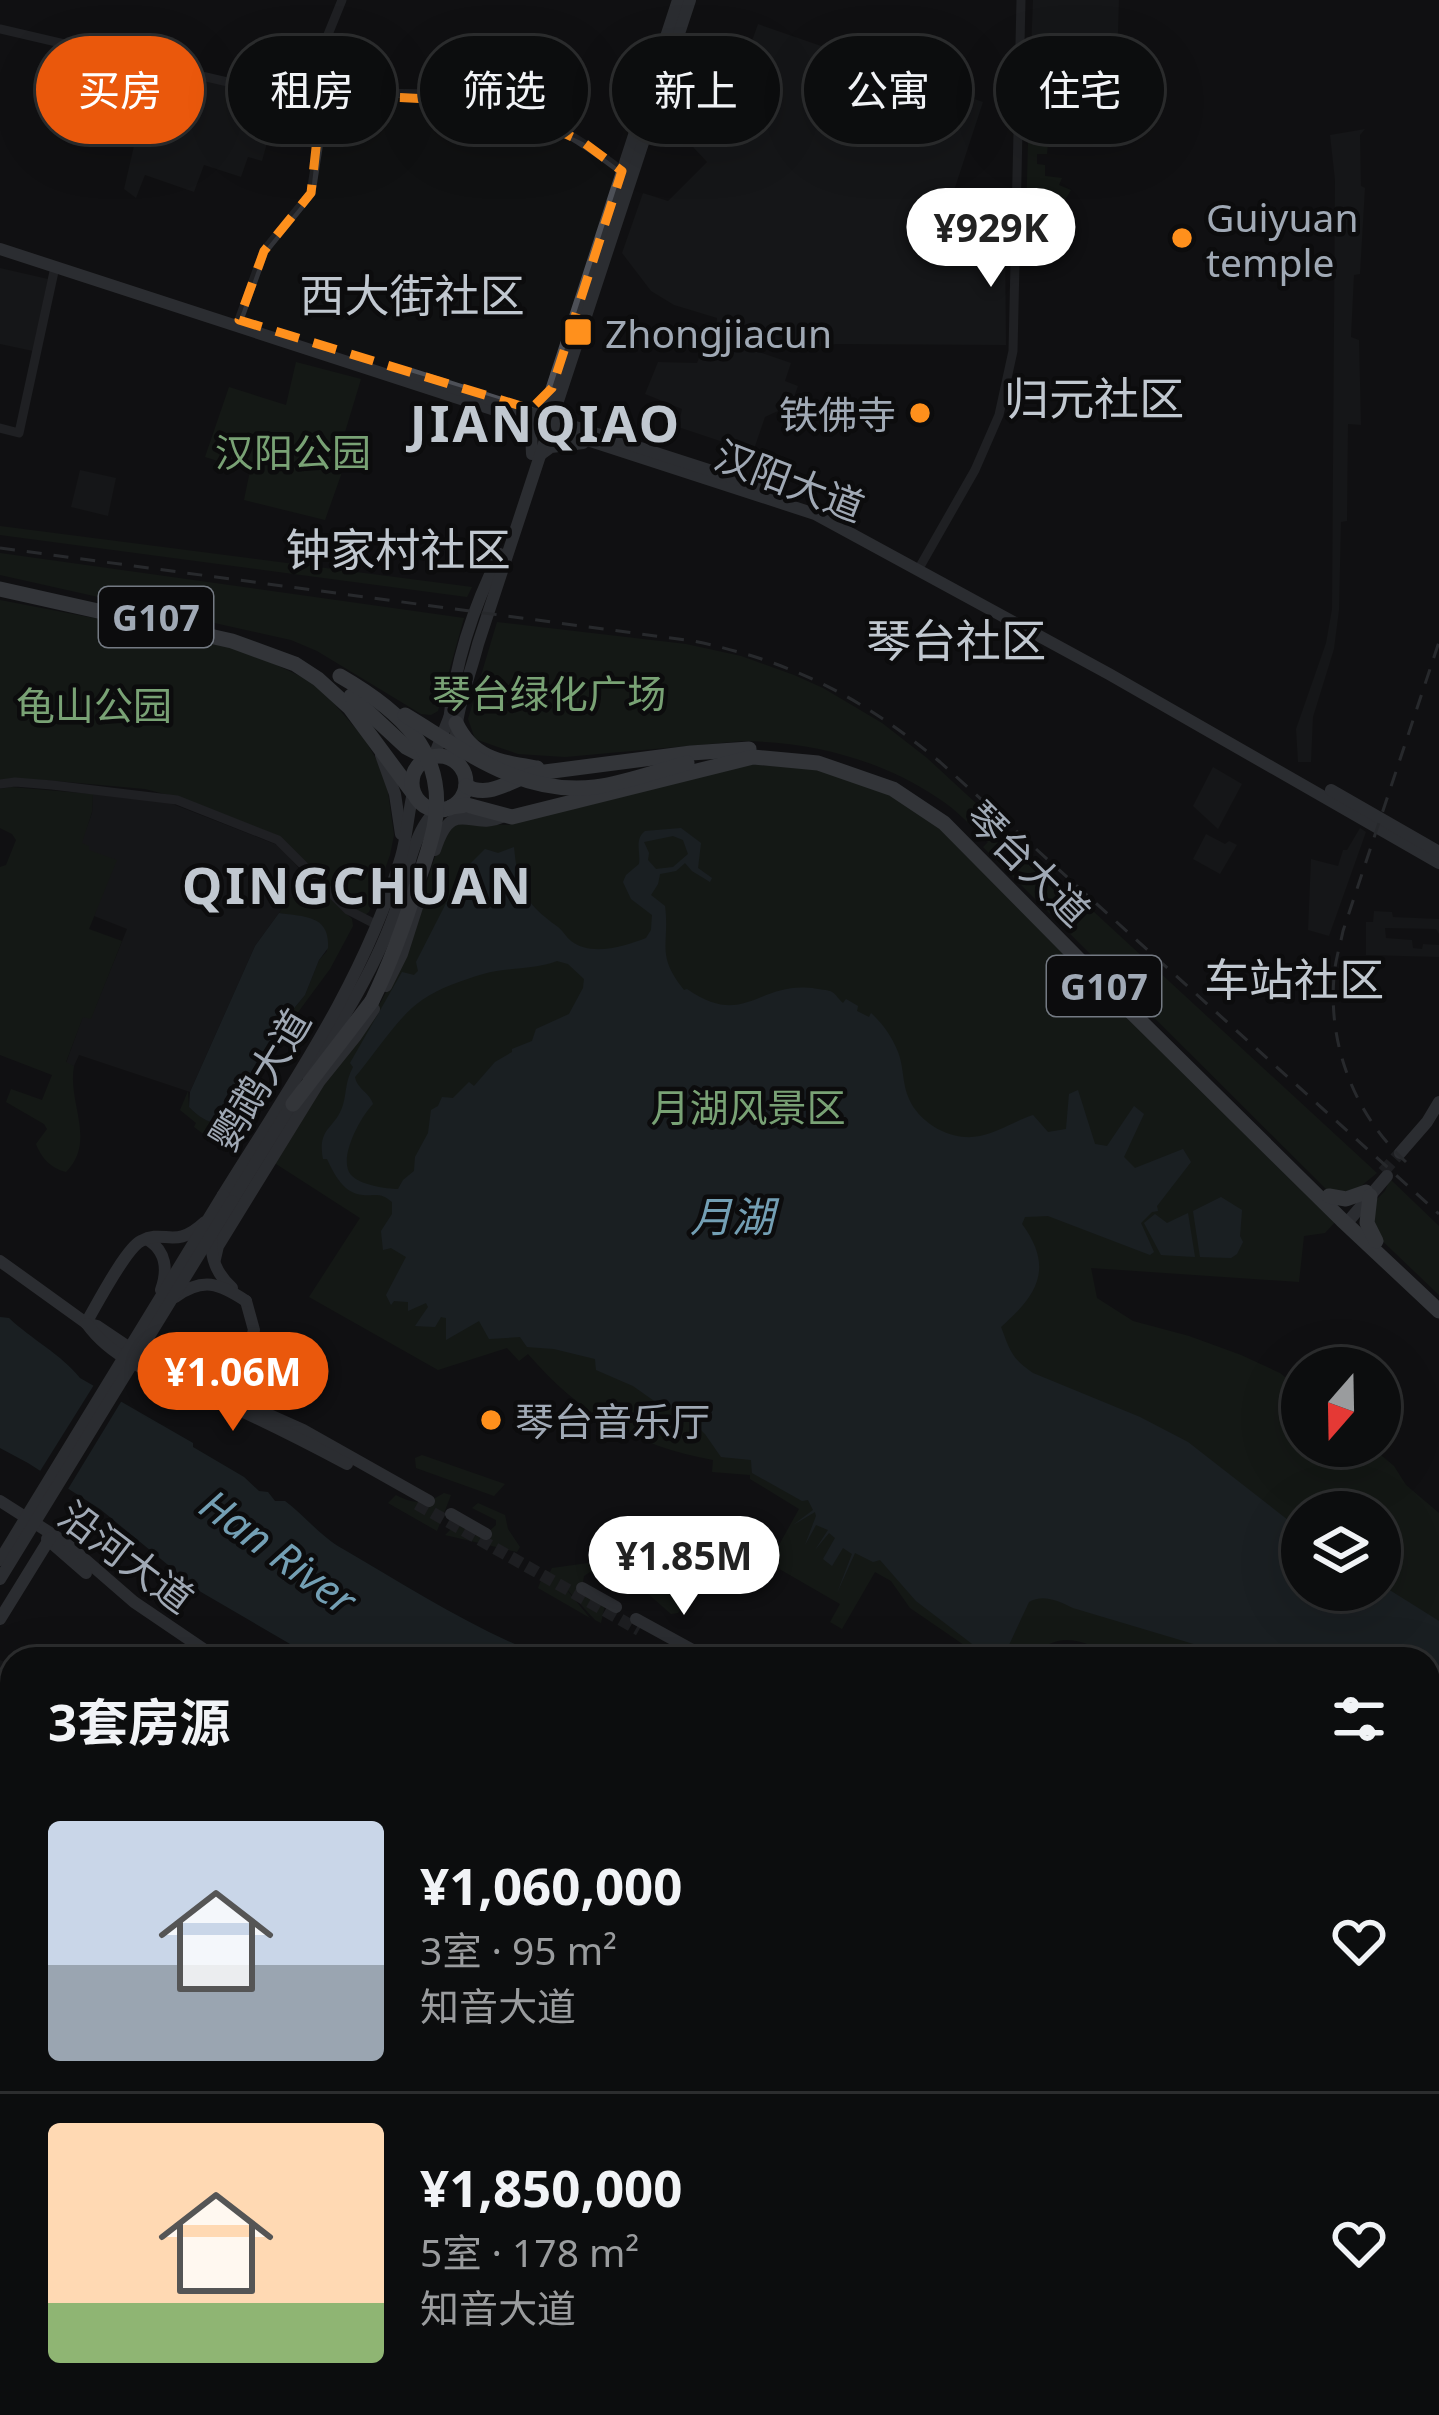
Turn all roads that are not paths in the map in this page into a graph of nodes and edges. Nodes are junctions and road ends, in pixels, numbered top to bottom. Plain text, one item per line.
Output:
1 (342, 0) edge
2 (678, 0) edge
3 (690, 0) edge
4 (1021, 0) edge
5 (0, 29) edge
6 (327, 36) edge
7 (228, 79) edge
8 (396, 97) edge
9 (318, 144) edge
10 (622, 171) junction
11 (0, 246) edge
12 (56, 267) junction
13 (239, 320) junction
14 (556, 390) junction
15 (515, 412) junction
16 (546, 422) junction
17 (0, 428) edge
18 (591, 436) junction
19 (536, 455) junction
20 (504, 555) junction
21 (919, 566) junction
22 (0, 586) edge
23 (308, 663) junction
24 (361, 688) junction
25 (454, 725) junction
26 (377, 746) junction
27 (738, 750) junction
28 (430, 757) junction
29 (458, 764) junction
30 (557, 771) junction
31 (0, 784) edge
32 (466, 786) junction
33 (413, 793) junction
34 (445, 809) junction
35 (505, 816) junction
36 (1439, 852) edge
37 (400, 859) junction
38 (1439, 862) edge
39 (376, 926) junction
40 (1439, 1102) edge
41 (293, 1104) junction
42 (1439, 1116) edge
43 (1385, 1174) tunnel mouth
44 (1368, 1194) junction
45 (1329, 1196) junction
46 (228, 1198) junction
47 (1346, 1219) junction
48 (208, 1228) junction
49 (146, 1239) junction
50 (1376, 1241) junction
51 (0, 1261) edge
52 (215, 1266) junction
53 (164, 1299) junction
54 (246, 1301) junction
55 (1439, 1301) edge
56 (1439, 1311) edge
57 (151, 1321) junction
58 (86, 1323) junction
59 (234, 1403) junction
60 (423, 1503) tunnel mouth
61 (2, 1510) edge
62 (451, 1514) dead end
63 (486, 1534) dead end
64 (50, 1537) junction
65 (0, 1560) edge
66 (0, 1579) edge
67 (582, 1588) dead end
68 (616, 1607) dead end
69 (0, 1618) edge
70 (189, 1647) edge
71 (200, 1647) edge
72 (673, 1647) edge
73 (685, 1647) edge

1 - 6 street
2 - 10 main road
3 - 14 main road
4 - 21 street
5 - 7 street
8 - 10 street
9 - 13 street
10 - 14 main road
11 - 12 main road, 汉阳大道
11 - 13 main road, 汉阳大道
12 - 15 main road, 汉阳大道
12 - 17 street
13 - 15 main road, 汉阳大道
14 - 15 main road
14 - 16 main road
14 - 18 main road
15 - 16 main road, 汉阳大道
15 - 19 main road
16 - 18 main road, 汉阳大道
16 - 19 main road
18 - 19 main road
18 - 21 main road, 汉阳大道
19 - 20 main road
20 - 25 main road
20 - 25 main road
21 - 36 main road, 汉阳大道
21 - 38 main road, 汉阳大道
22 - 23 highway, G107
22 - 26 highway, G107
23 - 24 highway, bridge
23 - 28 highway, G107
24 - 27 highway, bridge
24 - 41 highway, bridge
25 - 28 main road
25 - 29 main road
25 - 30 highway
26 - 33 highway, G107
26 - 37 main road
27 - 30 highway, 琴台大道 / G107
27 - 45 highway, 琴台大道 / G107
28 - 29 highway, G107
28 - 33 highway
29 - 32 highway
30 - 32 highway, 琴台大道 / G107
31 - 39 street
32 - 34 highway
33 - 34 highway, G107
33 - 37 main road, 鹦鹉大道
34 - 35 highway, 琴台大道 / G107
34 - 41 main road, 鹦鹉大道
35 - 47 highway, 琴台大道 / G107
35 - 52 main road
37 - 39 main road, 鹦鹉大道
39 - 46 main road, 鹦鹉大道
40 - 42 main road
41 - 46 main road, 鹦鹉大道
43 - 44 main road
44 - 45 highway
44 - 47 main road
44 - 50 highway
45 - 47 highway, 琴台大道 / G107
46 - 48 main road, 鹦鹉大道, bridge
47 - 50 highway, 琴台大道 / G107
47 - 56 highway, 琴台大道 / G107
48 - 49 main road
48 - 52 main road, bridge
48 - 53 main road, 鹦鹉大道, bridge
49 - 53 main road
49 - 58 main road
50 - 55 highway, 琴台大道 / G107
51 - 58 main road
52 - 54 main road, bridge
53 - 54 main road, bridge
53 - 57 main road, 鹦鹉大道, bridge
54 - 59 main road
57 - 65 main road, bridge
57 - 66 main road, bridge
58 - 59 main road
59 - 60 main road
61 - 64 main road, 沿河大道
62 - 63 main road
64 - 69 main road
64 - 70 main road, 沿河大道
64 - 71 main road, 沿河大道
67 - 68 main road
72 - 73 main road

